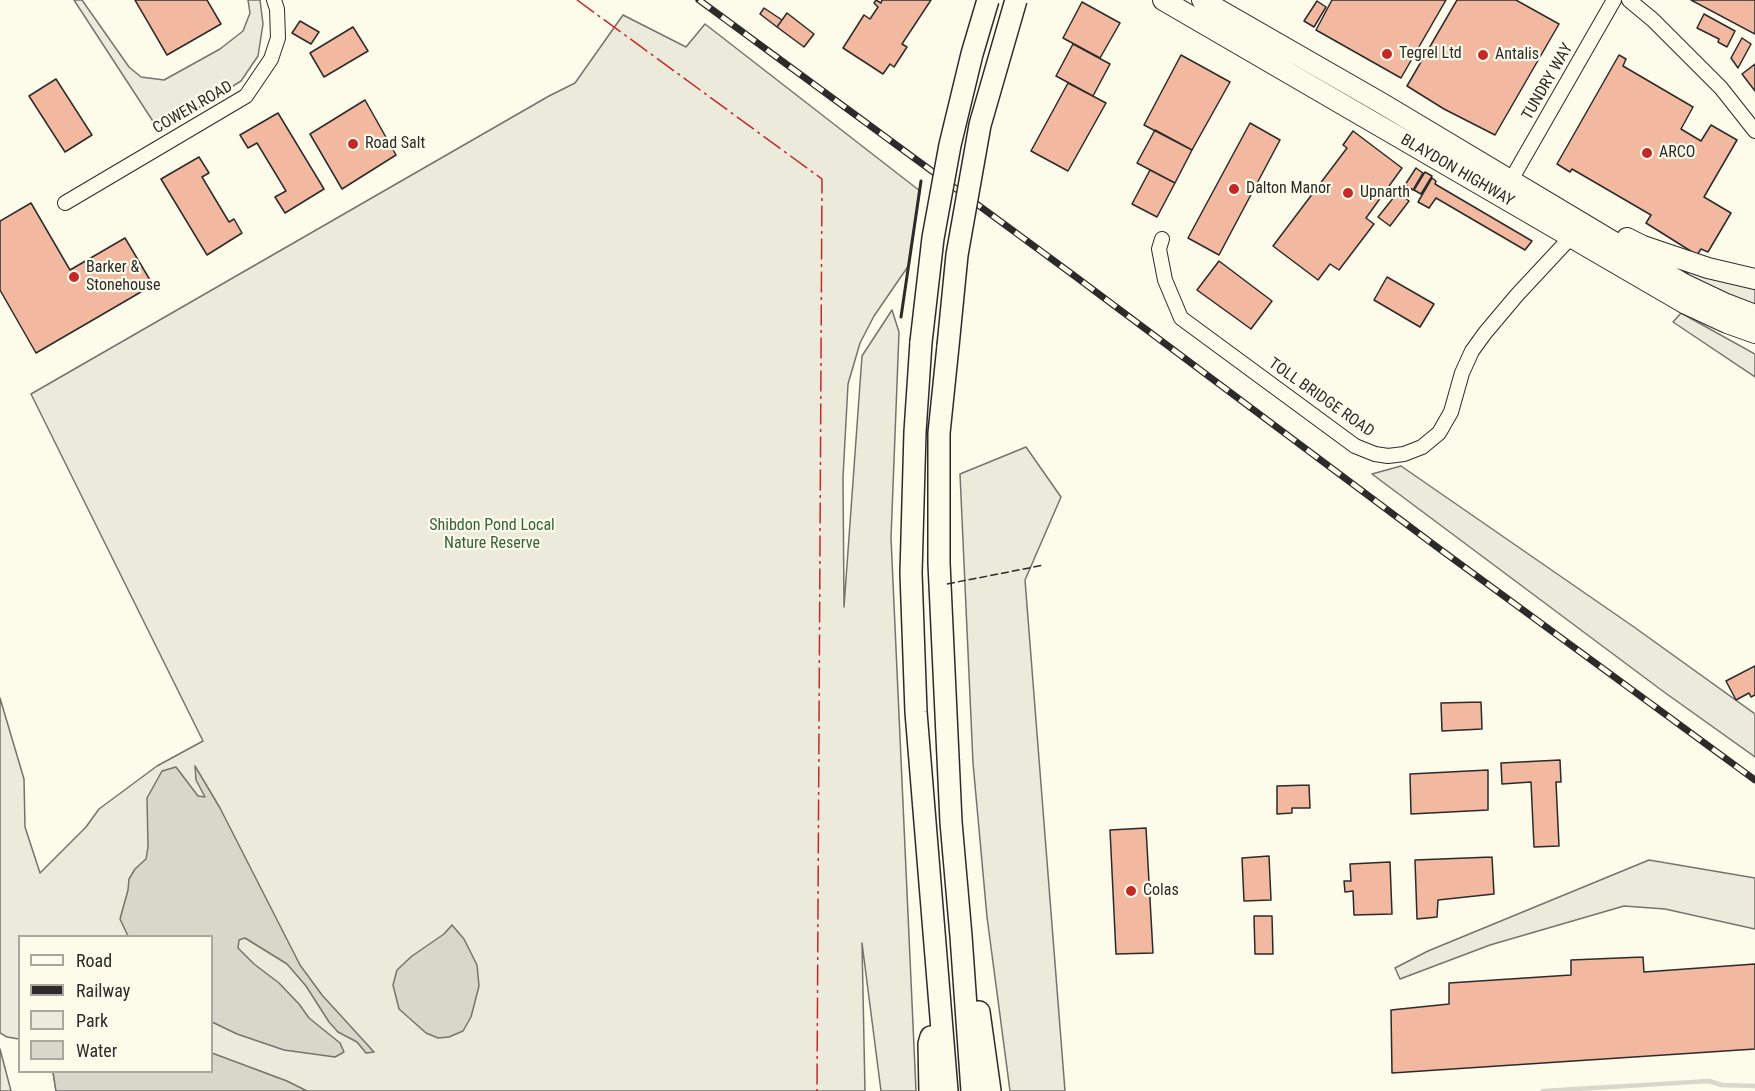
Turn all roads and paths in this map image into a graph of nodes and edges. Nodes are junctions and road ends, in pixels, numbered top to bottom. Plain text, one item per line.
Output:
1 (274, 0) edge
2 (988, 0) edge
3 (1016, 0) edge
4 (1163, 0) edge
5 (1202, 0) edge
6 (1614, 0) edge
7 (1629, 0) edge
8 (1755, 131) edge
9 (1510, 180) junction
10 (65, 203) dead end
11 (1551, 203) junction
12 (1571, 237) junction
13 (1162, 239) dead end
14 (1755, 279) edge
15 (1755, 315) edge
16 (1755, 333) edge
17 (961, 936) junction
18 (939, 996) junction
19 (930, 1091) edge
20 (946, 1091) edge
21 (972, 1091) edge
22 (990, 1091) edge

1 - 10 street, COWEN ROAD
2 - 18 highway, bridge
3 - 17 highway, bridge
4 - 12 main road, BLAYDON HIGHWAY
5 - 9 main road, BLAYDON HIGHWAY
6 - 9 street, TUNDRY WAY
7 - 8 street
9 - 11 main road, BLAYDON HIGHWAY
11 - 14 main road
11 - 15 main road, BLAYDON HIGHWAY
12 - 13 street, TOLL BRIDGE ROAD
12 - 16 main road, BLAYDON HIGHWAY
17 - 21 highway
17 - 22 highway
18 - 19 highway
18 - 20 highway

